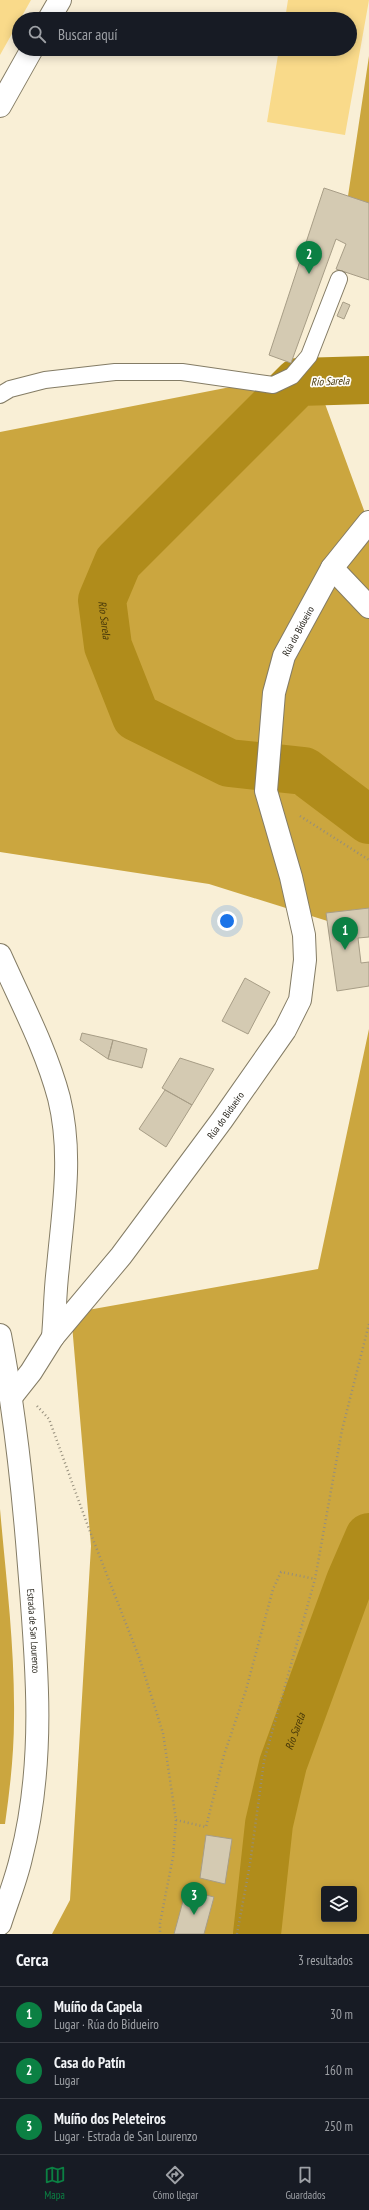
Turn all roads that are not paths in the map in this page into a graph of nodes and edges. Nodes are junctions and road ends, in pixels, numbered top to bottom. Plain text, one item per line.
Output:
1 (60, 0) edge
2 (53, 12) edge
3 (28, 56) edge
4 (0, 106) edge
5 (339, 279) dead end
6 (0, 395) edge
7 (369, 522) edge
8 (332, 568) junction
9 (369, 607) edge
10 (0, 955) edge
11 (0, 1335) edge
12 (53, 1337) junction
13 (12, 1396) junction
14 (0, 1924) edge

1 - 2 street
3 - 4 street
5 - 6 lane
7 - 8 street, Rúa do Bidueiro
8 - 9 street
8 - 12 street, Rúa do Bidueiro
10 - 12 street
11 - 13 street, Estrada de San Lourenzo
12 - 13 street, Rúa do Bidueiro
13 - 14 street, Estrada de San Lourenzo

